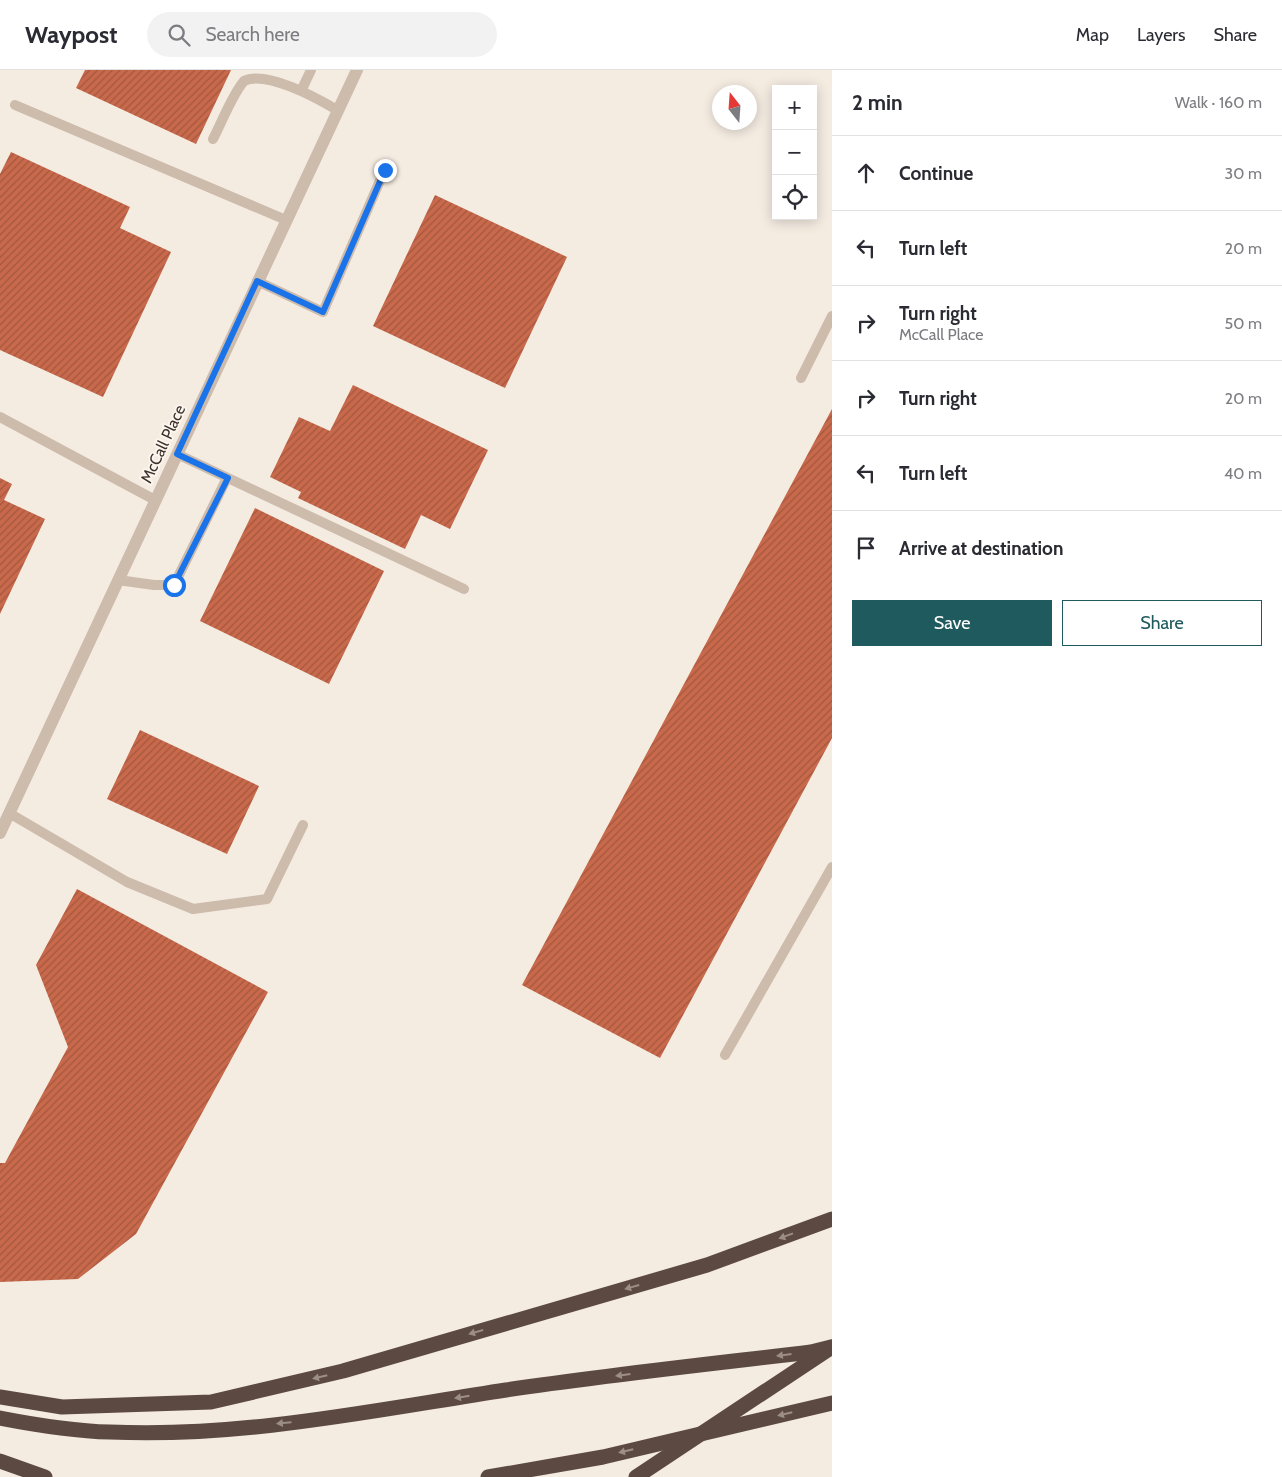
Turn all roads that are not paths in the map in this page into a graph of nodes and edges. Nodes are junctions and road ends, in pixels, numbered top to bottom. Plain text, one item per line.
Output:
1 (312, 70) edge
2 (356, 70) edge
3 (302, 89) junction
4 (15, 105) dead end
5 (337, 110) junction
6 (213, 139) dead end
7 (385, 170) dead end
8 (286, 220) junction
9 (257, 281) junction
10 (832, 316) edge
11 (801, 378) dead end
12 (0, 417) edge
13 (177, 454) junction
14 (228, 478) junction
15 (155, 500) junction
16 (118, 580) junction
17 (464, 589) dead end
18 (9, 813) junction
19 (303, 825) dead end
20 (0, 833) edge
21 (832, 867) edge
22 (725, 1055) dead end
23 (832, 1219) edge
24 (832, 1347) edge
25 (0, 1398) edge
26 (832, 1403) edge
27 (0, 1418) edge
28 (0, 1461) edge
29 (43, 1476) edge
30 (488, 1477) edge
31 (636, 1477) edge

1 - 3 lane
2 - 5 street, McCall Place
3 - 5 lane
3 - 6 lane
4 - 8 lane
5 - 8 street, McCall Place
7 - 9 lane
8 - 9 street, McCall Place
9 - 13 street, McCall Place
10 - 11 lane
12 - 15 lane
13 - 14 lane
13 - 15 street, McCall Place
14 - 16 lane
14 - 17 lane
15 - 16 street, McCall Place
16 - 18 street, McCall Place
18 - 19 lane
18 - 20 street, McCall Place
21 - 22 lane
23 -> 25 highway
24 -> 27 highway
24 - 31 highway, bridge
26 -> 30 highway
28 - 29 highway

